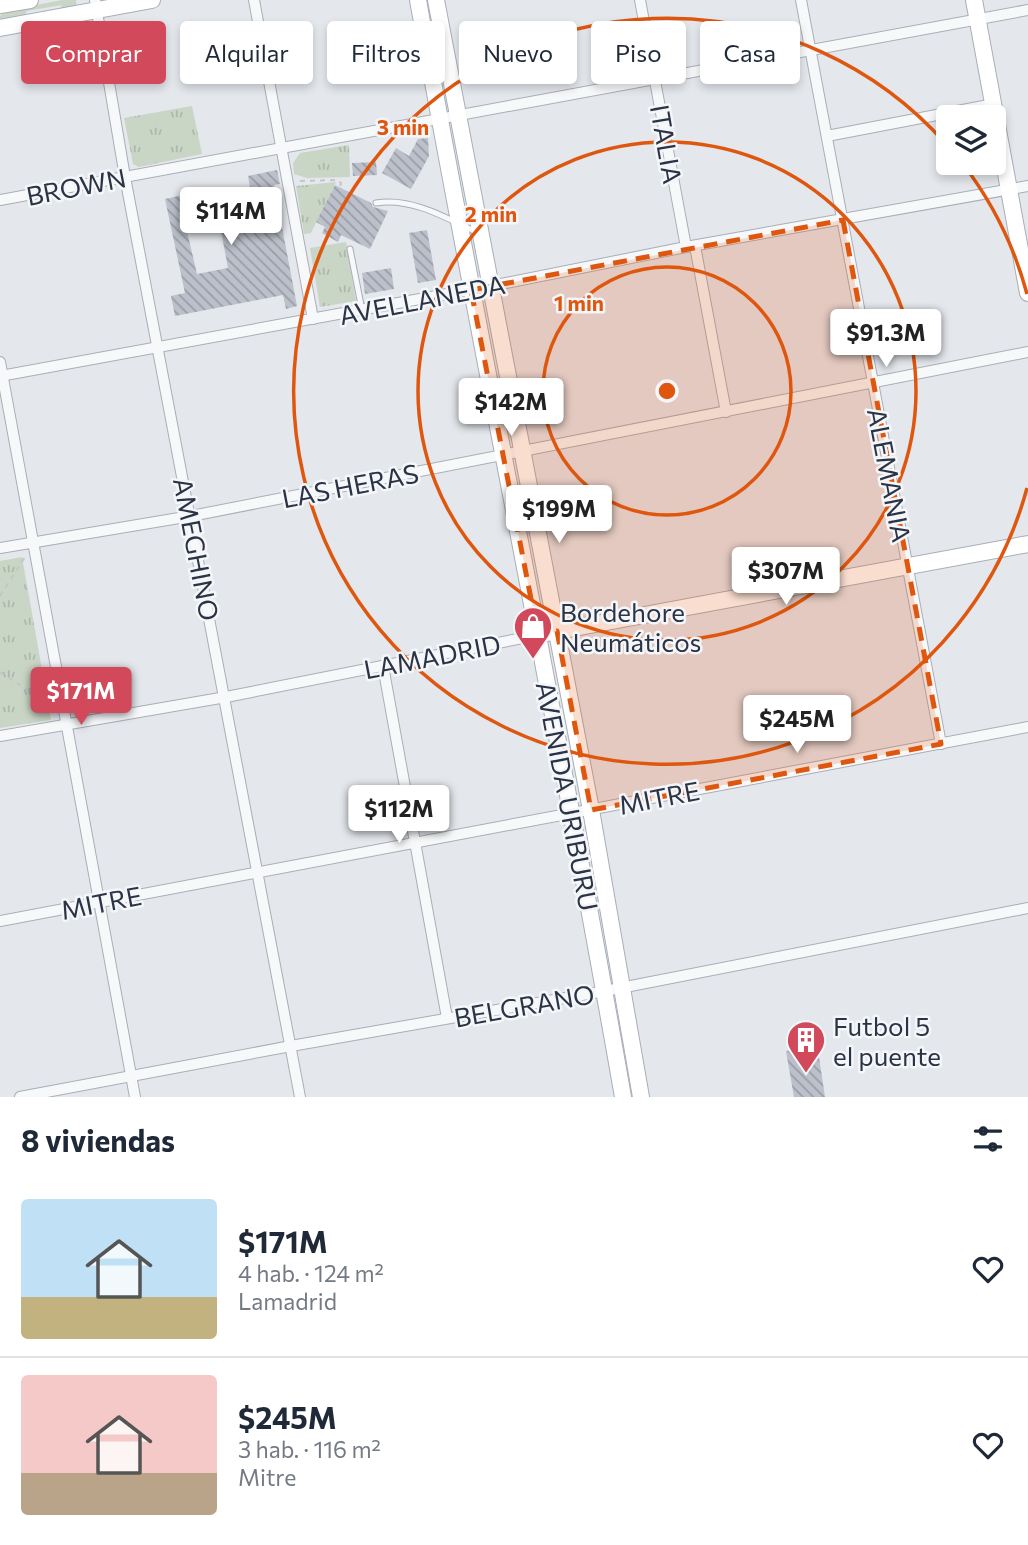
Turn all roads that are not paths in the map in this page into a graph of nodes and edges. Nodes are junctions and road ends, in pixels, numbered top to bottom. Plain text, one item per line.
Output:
1 (30, 0) edge
2 (152, 0) edge
3 (254, 0) edge
4 (418, 0) edge
5 (436, 0) edge
6 (640, 0) edge
7 (801, 0) edge
8 (974, 0) edge
9 (0, 5) edge
10 (96, 5) edge
11 (1028, 10) edge
12 (978, 20) junction
13 (644, 21) edge
14 (0, 27) edge
15 (811, 50) junction
16 (686, 73) edge
17 (629, 84) edge
18 (656, 84) edge
19 (994, 104) junction
20 (459, 116) junction
21 (440, 121) junction
22 (827, 136) junction
23 (282, 146) junction
24 (125, 177) junction
25 (1028, 186) edge
26 (1009, 189) junction
27 (0, 200) edge
28 (376, 203) dead end
29 (843, 220) junction
30 (458, 223) junction
31 (482, 235) junction
32 (690, 246) junction
33 (350, 249) dead end
34 (491, 286) junction
35 (471, 290) junction
36 (1028, 293) edge
37 (362, 310) junction
38 (313, 319) junction
39 (158, 347) junction
40 (1028, 352) edge
41 (0, 362) edge
42 (1, 376) edge
43 (873, 384) junction
44 (726, 412) junction
45 (523, 452) junction
46 (503, 456) junction
47 (191, 516) junction
48 (34, 541) junction
49 (1028, 544) edge
50 (0, 548) edge
51 (908, 566) junction
52 (557, 631) junction
53 (538, 635) junction
54 (383, 666) junction
55 (226, 696) junction
56 (64, 719) junction
57 (1028, 727) edge
58 (0, 736) edge
59 (941, 744) junction
60 (591, 810) junction
61 (572, 814) junction
62 (415, 843) junction
63 (259, 871) junction
64 (98, 903) junction
65 (1028, 908) edge
66 (0, 921) edge
67 (622, 987) junction
68 (605, 991) junction
69 (447, 1018) junction
70 (291, 1046) junction
71 (131, 1076) junction
72 (20, 1097) edge
73 (135, 1097) edge
74 (300, 1097) edge
75 (623, 1097) edge
76 (641, 1097) edge

1 - 9 main road
2 - 10 main road
3 - 23 street
4 - 21 main road, AVENIDA URIBURU
5 - 20 main road, AVENIDA URIBURU
6 - 13 street, ITALIA
7 - 15 street, ALEMANIA
8 - 12 main road
10 - 14 main road
10 - 24 street, AMEGHINO
11 - 12 street, BROWN
12 - 15 street, BROWN
12 - 19 main road
15 - 16 street, BROWN
15 - 22 street, ALEMANIA
17 - 20 street, BROWN
18 - 32 street, ITALIA
19 - 22 street
19 - 26 main road
20 - 21 street, BROWN
20 - 31 main road, AVENIDA URIBURU
21 - 23 street, BROWN
21 - 30 main road, AVENIDA URIBURU
22 - 29 street, ALEMANIA
23 - 24 street, BROWN
23 - 38 street
24 - 27 street, BROWN
24 - 39 street, AMEGHINO
25 - 26 street, AVELLANEDA
26 - 29 street, AVELLANEDA
26 - 36 main road
28 - 30 lane
29 - 32 street, AVELLANEDA
29 - 43 street, ALEMANIA
30 - 31 lane
30 - 35 main road, AVENIDA URIBURU
31 - 34 main road, AVENIDA URIBURU
32 - 34 street, AVELLANEDA
32 - 44 street, ITALIA
33 - 37 lane
34 - 35 street, AVELLANEDA
34 - 45 main road, AVENIDA URIBURU
35 - 37 street, AVELLANEDA
35 - 46 main road, AVENIDA URIBURU
37 - 38 street, AVELLANEDA
38 - 39 street, AVELLANEDA
39 - 42 street, AVELLANEDA
39 - 47 street, AMEGHINO
40 - 43 street, LAS HERAS
41 - 42 street
42 - 48 street
43 - 44 street, LAS HERAS
43 - 51 street, ALEMANIA
44 - 45 street, LAS HERAS
45 - 46 street, LAS HERAS
45 - 52 main road, AVENIDA URIBURU
46 - 47 street, LAS HERAS
46 - 53 main road, AVENIDA URIBURU
47 - 48 street, LAS HERAS
47 - 55 street, AMEGHINO
48 - 50 street, LAS HERAS
48 - 56 street
49 - 51 main road, LAMADRID
51 - 52 main road, LAMADRID
51 - 59 street, ALEMANIA
52 - 53 main road, LAMADRID
52 - 60 main road, AVENIDA URIBURU
53 - 54 street, LAMADRID
53 - 61 main road, AVENIDA URIBURU
54 - 55 street, LAMADRID
54 - 62 street
55 - 56 street, LAMADRID
55 - 63 street, AMEGHINO
56 - 58 street, LAMADRID
56 - 64 street
57 - 59 street, MITRE
59 - 60 street, MITRE
60 - 61 street, MITRE
60 - 67 main road, AVENIDA URIBURU
61 - 62 street, MITRE
61 - 68 main road, AVENIDA URIBURU
62 - 63 street, MITRE
62 - 69 street
63 - 64 street, MITRE
63 - 70 street, AMEGHINO
64 - 66 street, MITRE
64 - 71 street
65 - 67 street, BELGRANO
67 - 68 street, BELGRANO
67 - 76 main road, AVENIDA URIBURU
68 - 69 street, BELGRANO
68 - 75 main road, AVENIDA URIBURU
69 - 70 street, BELGRANO
70 - 71 street, BELGRANO
70 - 74 street, AMEGHINO
71 - 72 street, BELGRANO
71 - 73 street

